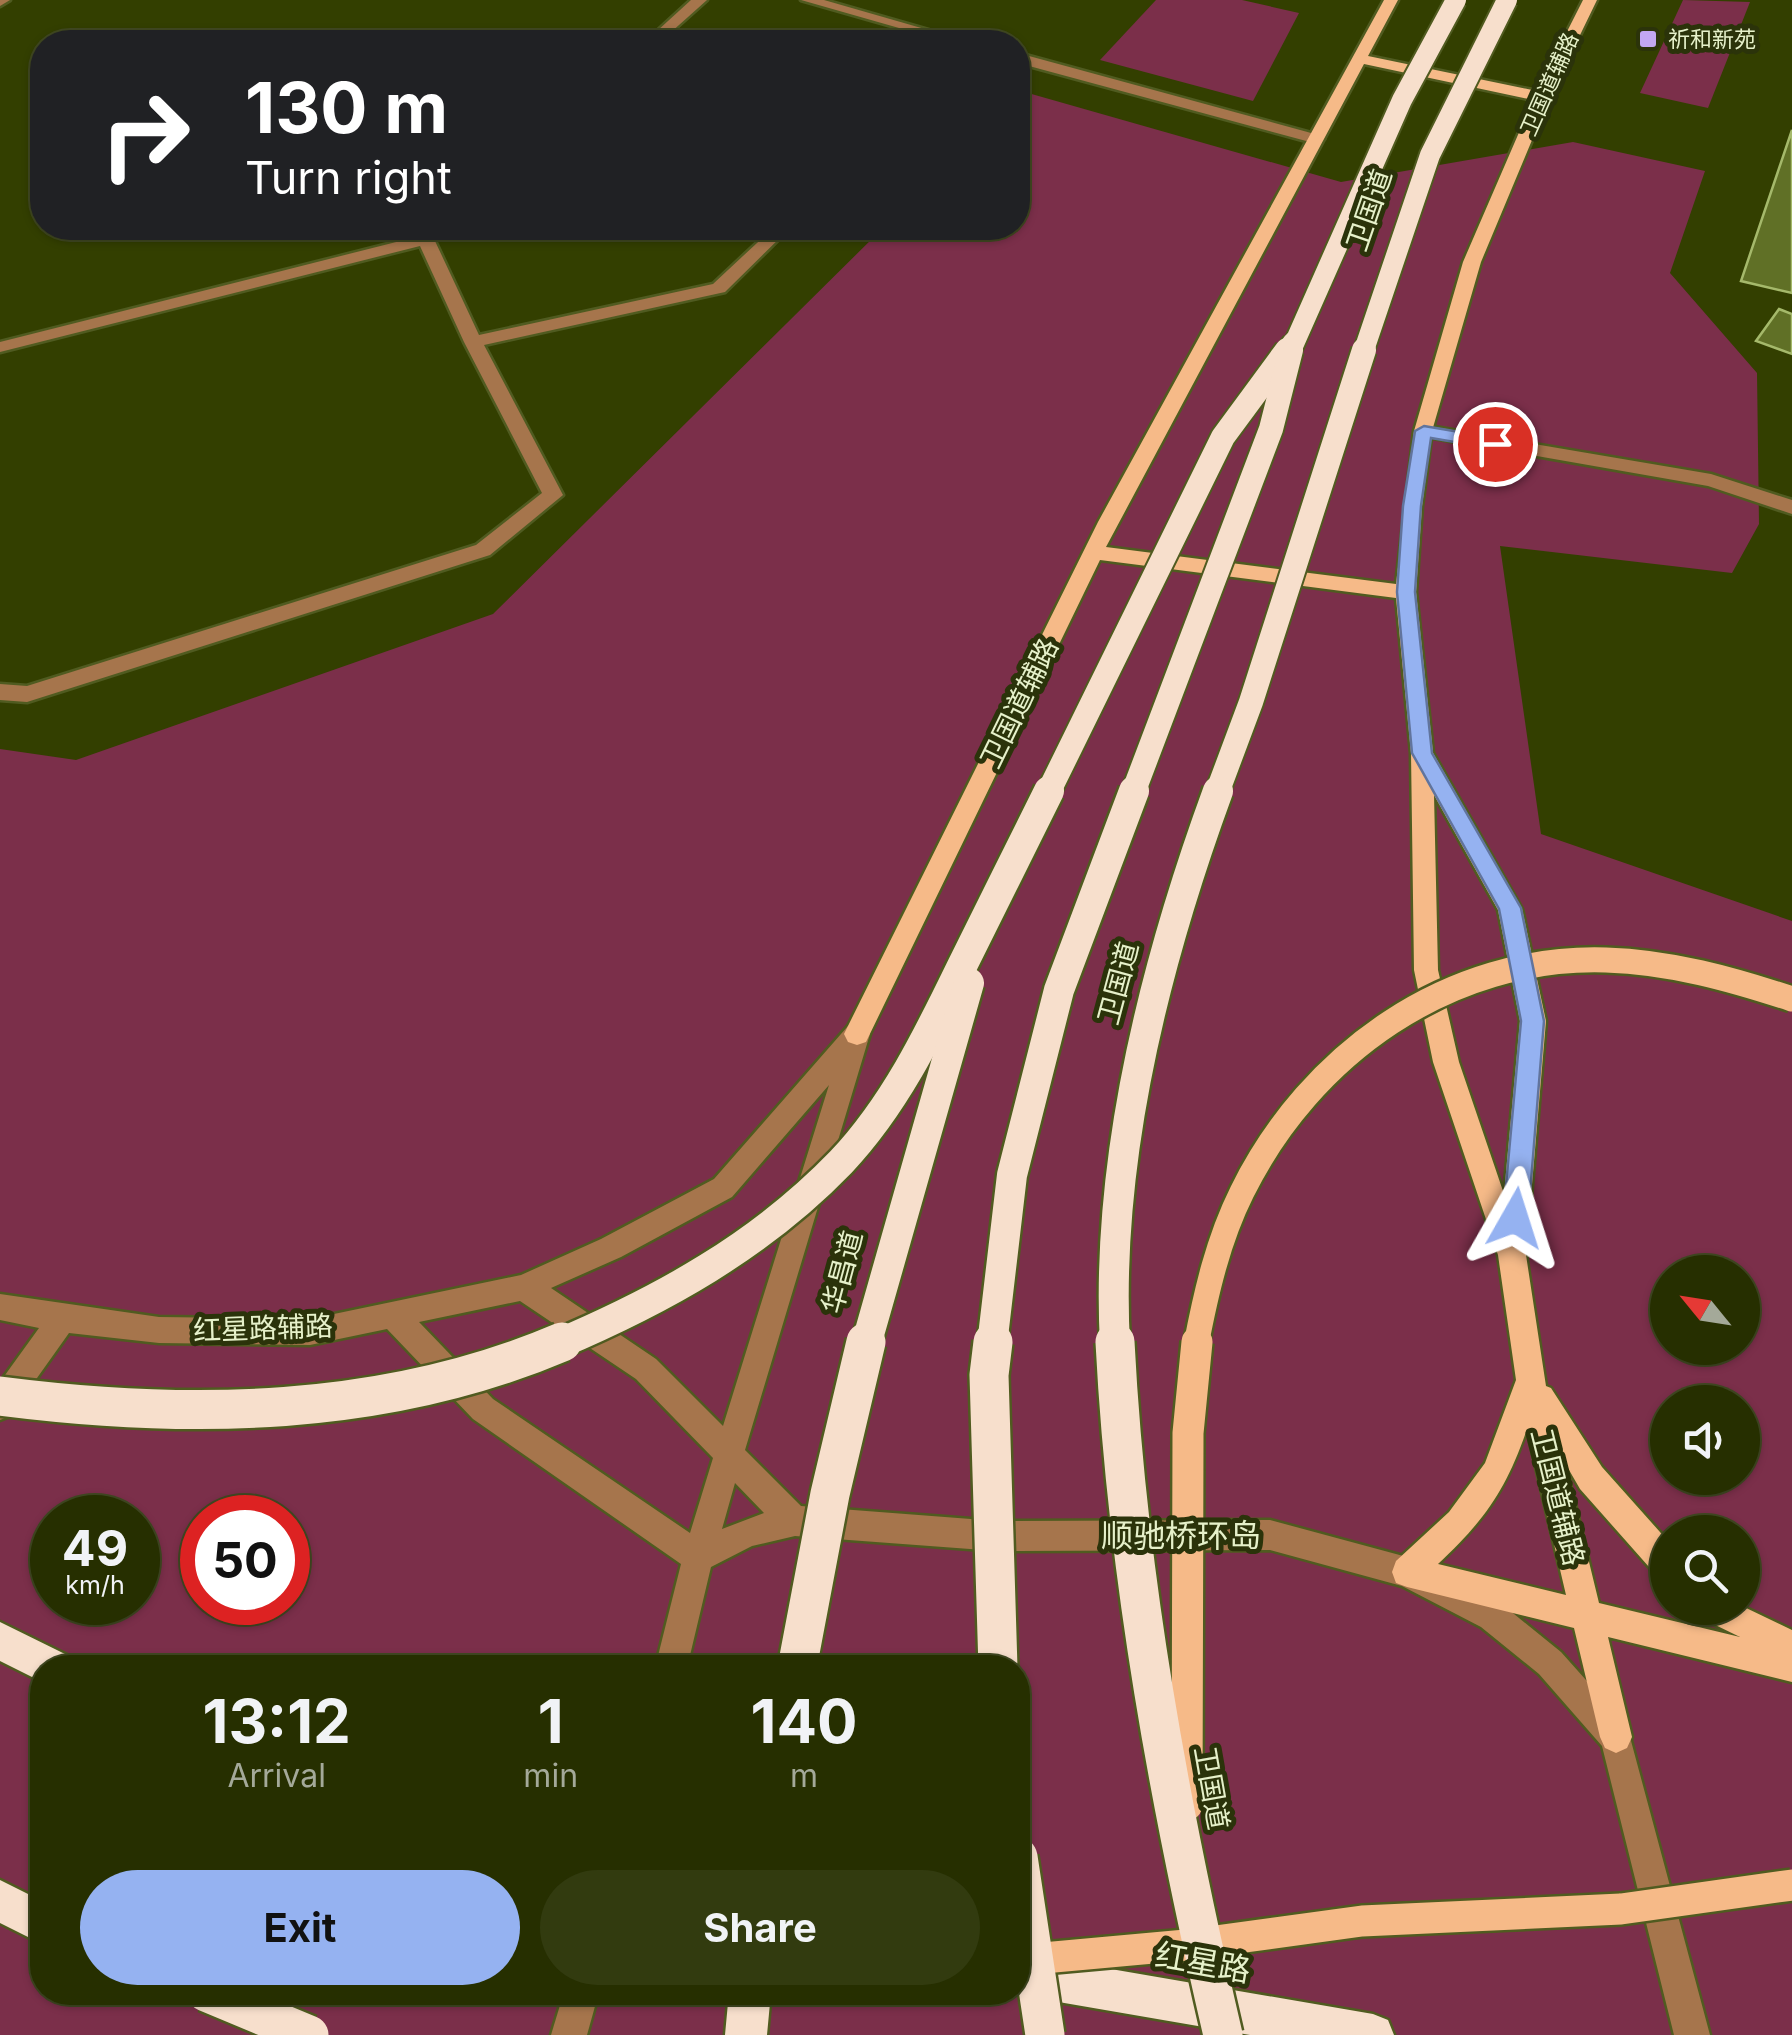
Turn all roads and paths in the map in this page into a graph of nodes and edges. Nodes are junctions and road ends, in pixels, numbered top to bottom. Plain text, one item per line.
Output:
1 (700, 0) edge
2 (808, 0) edge
3 (1391, 0) edge
4 (1456, 0) edge
5 (1507, 0) edge
6 (1590, 0) edge
7 (666, 30) edge
8 (919, 30) edge
9 (1357, 58) junction
10 (1030, 61) edge
11 (1542, 97) junction
12 (1316, 139) junction
13 (426, 240) joint
14 (769, 240) edge
15 (473, 342) junction
16 (1293, 342) junction
17 (0, 348) edge
18 (1424, 431) junction
19 (1792, 507) edge
20 (1094, 552) junction
21 (1406, 592) junction
22 (0, 692) edge
23 (1422, 753) junction
24 (994, 903) junction
25 (1792, 999) edge
26 (857, 1034) junction
27 (1512, 1255) junction
28 (523, 1287) junction
29 (0, 1307) edge
30 (394, 1316) junction
31 (62, 1319) junction
32 (1530, 1380) junction
33 (0, 1396) edge
34 (0, 1406) edge
35 (730, 1459) junction
36 (795, 1521) junction
37 (1650, 1545) edge
38 (698, 1557) junction
39 (1407, 1572) junction
40 (1586, 1615) junction
41 (1748, 1625) edge
42 (0, 1641) edge
43 (1792, 1647) edge
44 (673, 1655) edge
45 (799, 1655) edge
46 (997, 1655) edge
47 (30, 1656) edge
48 (1792, 1666) edge
49 (1616, 1737) junction
50 (1186, 1875) junction
51 (1792, 1885) edge
52 (0, 1900) edge
53 (30, 1917) edge
54 (1030, 1933) edge
55 (1030, 1959) edge
56 (1030, 1976) edge
57 (237, 2005) edge
58 (578, 2005) edge
59 (749, 2005) edge
60 (309, 2035) edge
61 (569, 2035) edge
62 (746, 2035) edge
63 (1046, 2035) edge
64 (1224, 2035) edge
65 (1373, 2035) edge
66 (1692, 2035) edge

1 - 7 street
2 - 8 street
3 - 9 main road, 卫国道辅路
4 - 16 highway, 卫国道, bridge
5 - 50 highway, 卫国道, bridge
6 - 11 main road, 卫国道辅路
9 - 11 main road
9 - 12 main road, 卫国道辅路
10 - 12 street
11 - 18 main road, 卫国道辅路
12 - 20 main road, 卫国道辅路
13 - 15 street
13 - 17 street
14 - 15 street
15 - 22 street
16 - 24 highway, 卫国道, bridge
16 - 46 highway, 卫国道, bridge
18 - 19 street
18 - 21 main road, 卫国道辅路
20 - 21 main road
20 - 26 main road, 卫国道辅路
21 - 23 main road, 卫国道辅路
23 - 27 main road, 卫国道辅路
23 - 27 main road, 卫国道辅路
24 - 33 highway, bridge
24 - 45 highway, 华昌道, bridge
25 - 50 main road, bridge
26 - 28 street, 卫国道辅路
26 - 35 street
27 - 32 main road, 卫国道辅路
28 - 30 street, 红星路辅路
28 - 35 street
29 - 31 street, 红星路辅路
30 - 31 street, 红星路辅路
30 - 38 street
31 - 34 street
32 - 37 main road
32 - 39 main road
32 - 40 main road, 卫国道辅路
35 - 36 street
35 - 38 street
36 - 38 street, 顺驰桥环岛
36 - 39 street, 顺驰桥环岛
38 - 44 street
39 - 40 main road
39 - 49 street, 顺驰桥环岛
40 - 48 main road
40 - 49 main road, 卫国道辅路
41 - 43 main road
42 - 47 highway
49 - 66 street, 顺驰桥环岛
50 - 64 highway, 卫国道, bridge
51 - 55 main road, bridge
52 - 53 highway
54 - 63 highway, bridge
56 - 65 highway, 红星路, bridge
57 - 60 highway, bridge
58 - 61 street
59 - 62 highway

